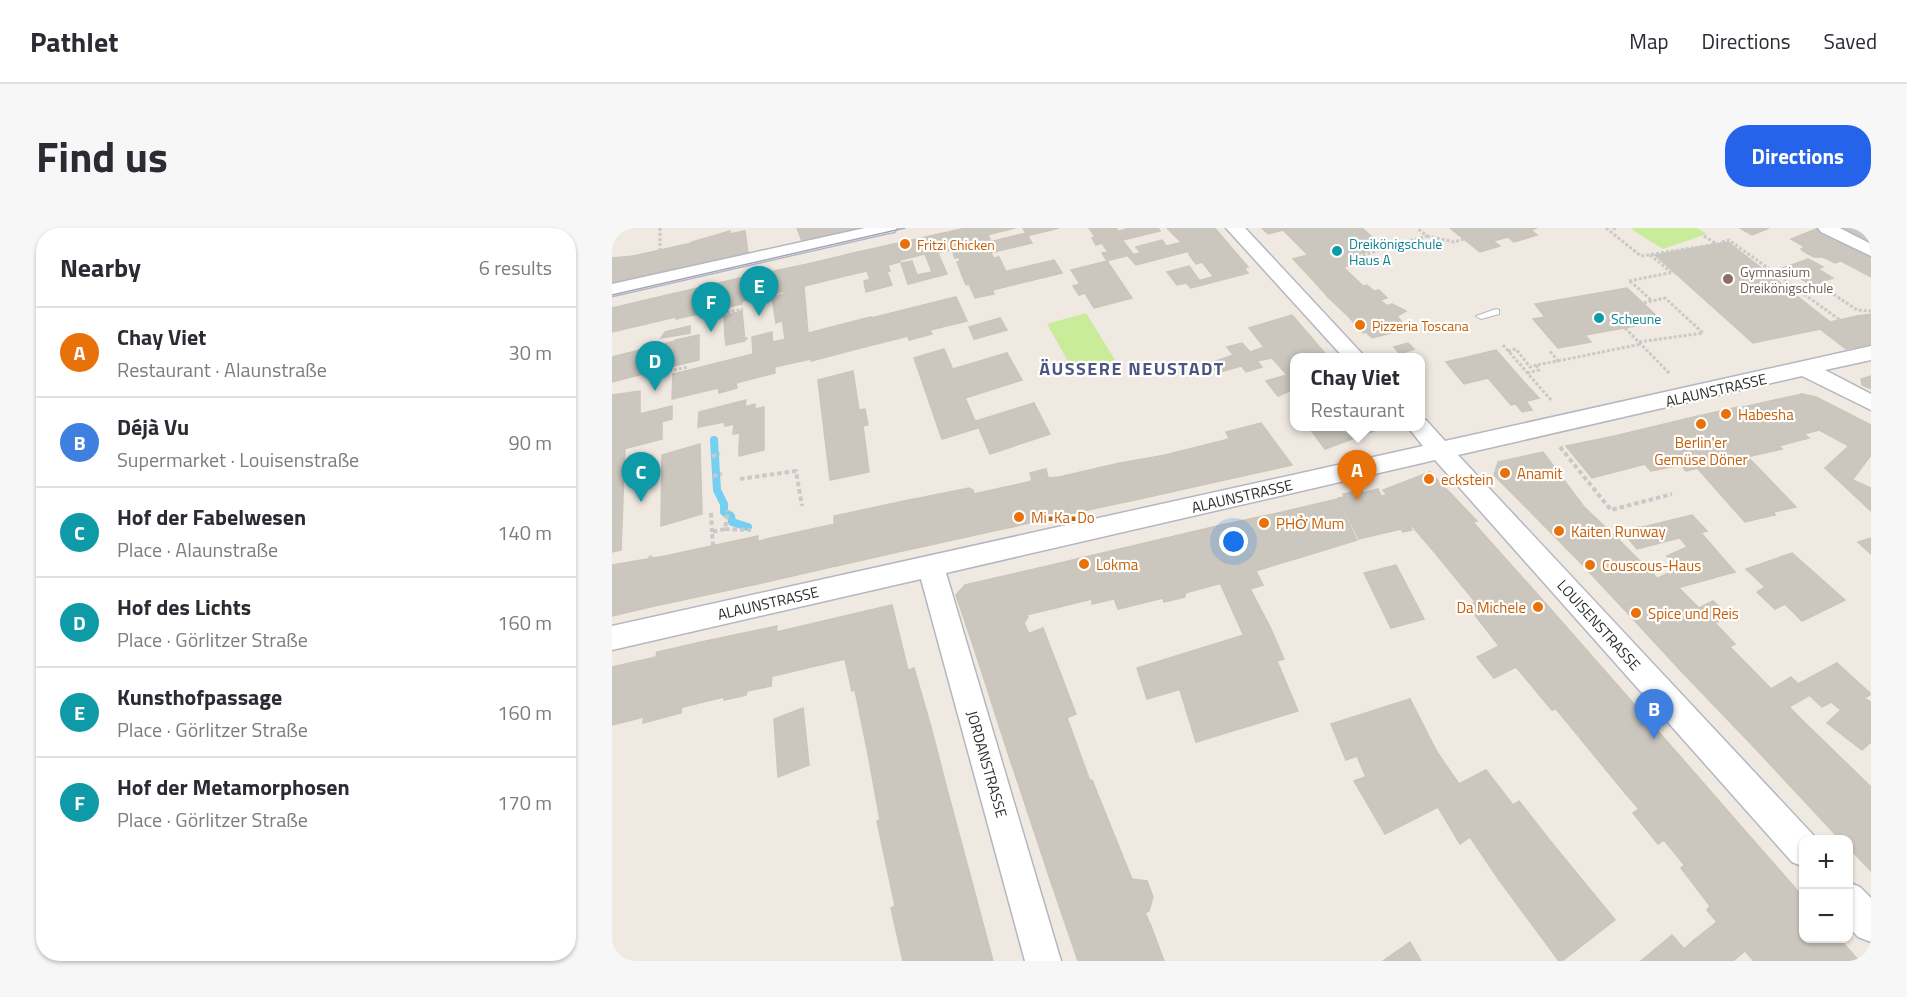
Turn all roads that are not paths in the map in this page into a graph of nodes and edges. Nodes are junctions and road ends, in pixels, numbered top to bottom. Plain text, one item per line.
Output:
1 (786, 228) edge
2 (888, 228) edge
3 (1235, 228) edge
4 (1827, 228) edge
5 (791, 250) junction
6 (1871, 251) edge
7 (612, 290) edge
8 (1496, 312) dead end
9 (1481, 316) dead end
10 (1352, 353) edge
11 (1871, 353) edge
12 (1806, 369) junction
13 (1871, 403) edge
14 (1422, 431) edge
15 (1440, 451) junction
16 (931, 566) junction
17 (612, 638) edge
18 (1799, 846) edge
19 (1853, 904) edge
20 (1871, 924) edge
21 (1043, 961) edge

1 - 5 street
2 - 5 street
3 - 10 street
4 - 6 street
5 - 7 street
8 - 9 lane
11 - 12 street, ALAUNSTRASSE
12 - 13 street
12 - 15 street, ALAUNSTRASSE
14 - 15 street, LOUISENSTRASSE
15 - 16 street, ALAUNSTRASSE
15 - 18 street, LOUISENSTRASSE
16 - 17 street, ALAUNSTRASSE
16 - 21 street, JORDANSTRASSE
19 - 20 street

